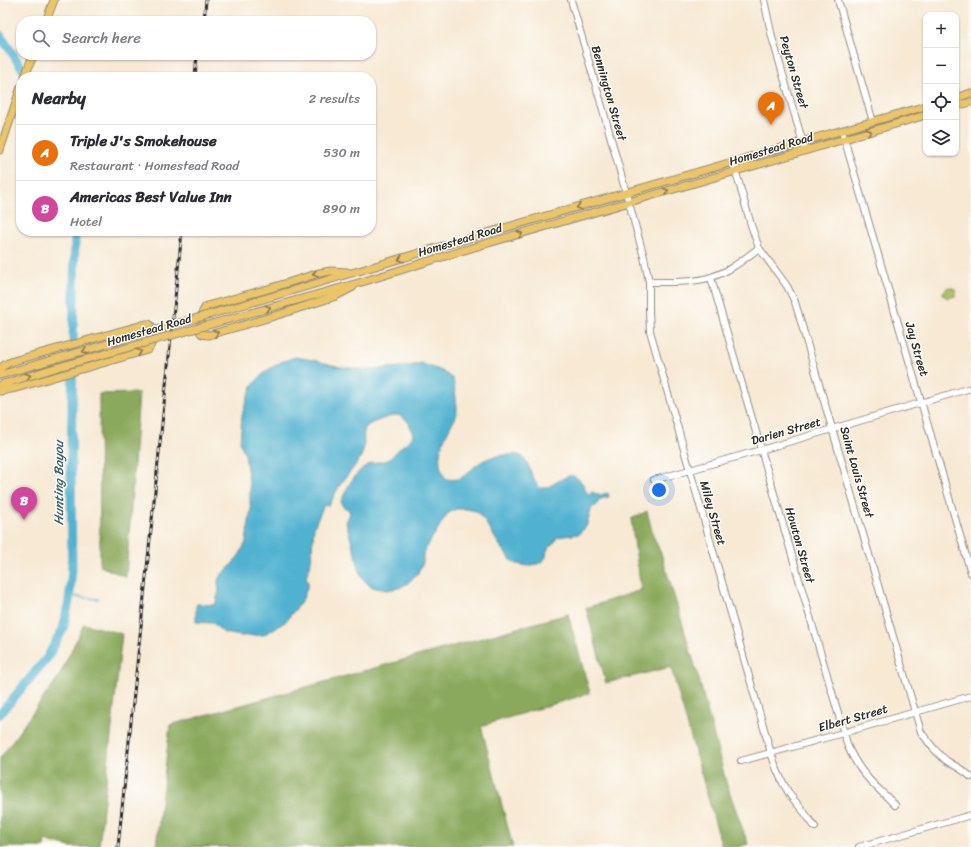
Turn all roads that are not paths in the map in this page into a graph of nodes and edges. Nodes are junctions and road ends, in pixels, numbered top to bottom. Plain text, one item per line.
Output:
1 (54, 0) edge
2 (571, 0) edge
3 (764, 0) edge
4 (838, 0) edge
5 (48, 16) edge
6 (31, 60) edge
7 (27, 72) edge
8 (971, 93) edge
9 (959, 97) edge
10 (16, 102) edge
11 (971, 102) edge
12 (959, 105) edge
13 (923, 107) edge
14 (923, 116) edge
15 (873, 122) junction
16 (842, 131) junction
17 (845, 139) junction
18 (803, 142) junction
19 (0, 150) edge
20 (805, 150) junction
21 (733, 162) junction
22 (736, 171) junction
23 (626, 193) junction
24 (629, 202) junction
25 (760, 248) junction
26 (354, 272) junction
27 (711, 278) junction
28 (362, 282) junction
29 (649, 282) junction
30 (0, 368) edge
31 (0, 374) edge
32 (0, 385) edge
33 (971, 388) edge
34 (0, 391) edge
35 (922, 403) junction
36 (832, 429) junction
37 (761, 450) junction
38 (690, 470) junction
39 (654, 480) dead end
40 (971, 573) edge
41 (971, 696) edge
42 (915, 712) junction
43 (843, 733) junction
44 (771, 753) junction
45 (741, 761) dead end
46 (971, 777) edge
47 (895, 805) dead end
48 (971, 816) edge
49 (815, 827) dead end
50 (859, 847) edge

1 - 5 main road
2 - 23 street, Bennington Street
3 - 18 street, Peyton Street
4 - 15 street
6 - 7 main road
8 - 9 main road
10 - 19 main road
11 - 12 main road
13 - 15 main road, Homestead Road
17 -> 14 main road, Homestead Road
15 - 16 main road, Homestead Road
16 - 17 street, Jay Street
16 - 18 main road, Homestead Road
17 - 20 main road, Homestead Road
17 - 35 street, Jay Street
18 - 20 street, Peyton Street
18 - 21 main road, Homestead Road
20 - 22 main road, Homestead Road
21 - 22 street, Saint Louis Street
21 - 23 main road, Homestead Road
24 -> 22 main road, Homestead Road
22 - 25 street, Saint Louis Street
23 - 24 street, Miley Street
23 -> 26 main road, Homestead Road
28 -> 24 main road, Homestead Road
24 - 29 street, Miley Street
25 - 27 street
25 - 36 street, Saint Louis Street
26 -> 28 main road
26 -> 31 main road, Homestead Road, bridge
27 - 29 street
27 - 37 street, Howton Street
32 -> 28 main road, Homestead Road, bridge
29 - 38 street, Miley Street
34 -> 30 main road
33 - 35 street, Darien Street
35 - 36 street, Darien Street
35 - 40 street, Jay Street
36 - 37 street, Darien Street
36 - 42 street, Saint Louis Street
37 - 38 street, Darien Street
37 - 43 street, Howton Street
38 - 39 street, Darien Street
38 - 44 street, Miley Street
41 - 42 street, Elbert Street
42 - 43 street, Elbert Street
42 - 46 street, Saint Louis Street
43 - 44 street, Elbert Street
43 - 47 street, Howton Street
44 - 45 street, Elbert Street
44 - 49 street, Miley Street
48 - 50 street

